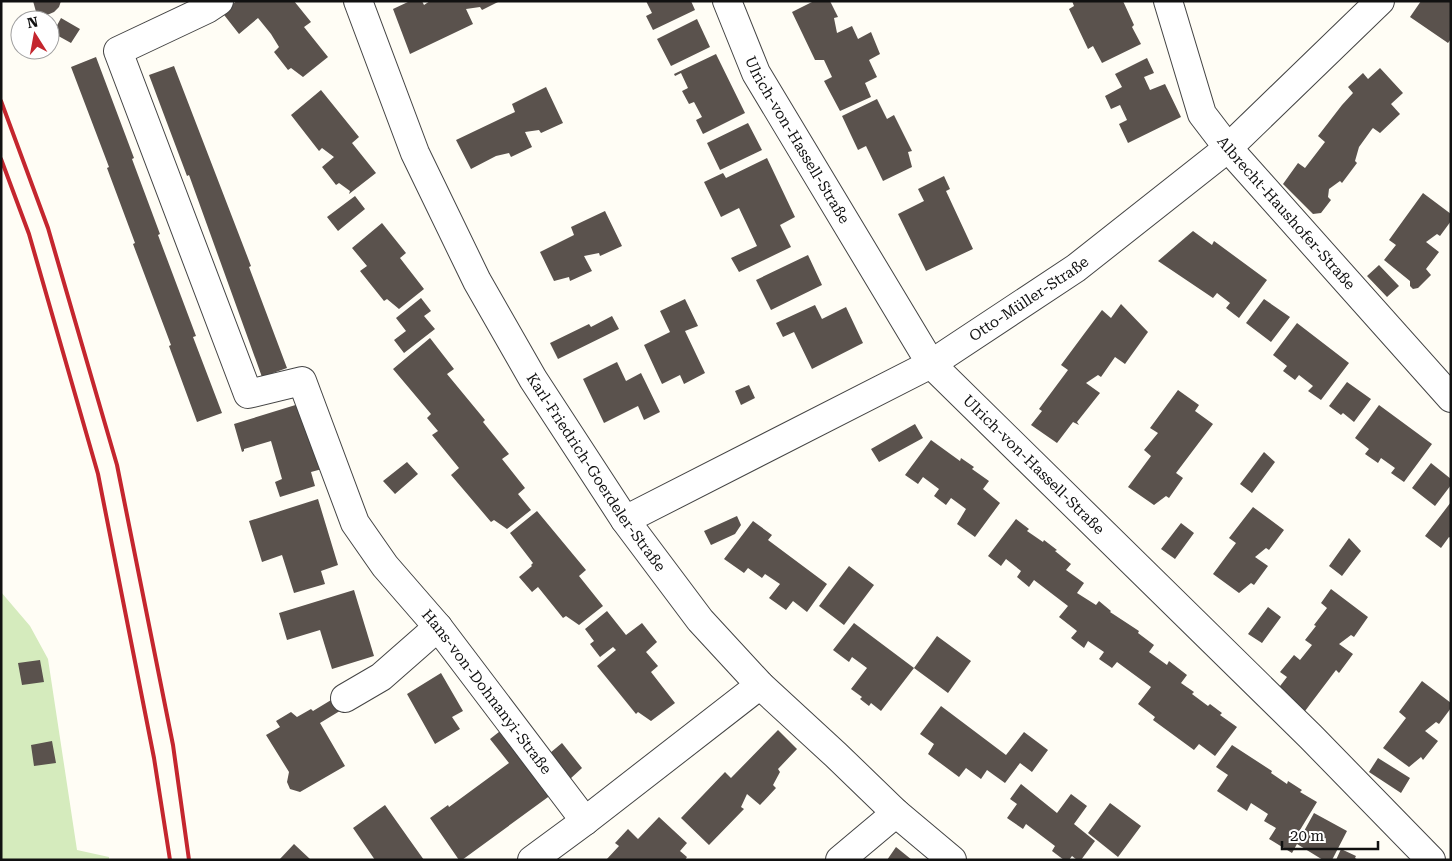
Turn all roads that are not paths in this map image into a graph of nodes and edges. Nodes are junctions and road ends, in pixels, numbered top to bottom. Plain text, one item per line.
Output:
1 (219, 1) edge
2 (358, 1) edge
3 (727, 1) edge
4 (1168, 1) edge
5 (1380, 1) edge
6 (1228, 148) junction
7 (931, 364) junction
8 (1451, 398) edge
9 (625, 520) junction
10 (438, 627) junction
11 (760, 685) junction
12 (345, 698) dead end
13 (896, 813) junction
14 (585, 821) junction
15 (532, 860) edge
16 (840, 860) edge
17 (952, 860) edge
18 (1431, 860) edge

1 - 10 street, Hans-von-Dohnanyi-Straße
2 - 9 street, Karl-Friedrich-Goerdeler-Straße
3 - 7 street, Ulrich-von-Hassell-Straße
4 - 6 street, Albrecht-Haushofer-Straße
5 - 6 street, Otto-Müller-Straße
6 - 7 street, Otto-Müller-Straße
6 - 8 street, Albrecht-Haushofer-Straße
7 - 9 street, Otto-Müller-Straße
7 - 18 street, Ulrich-von-Hassell-Straße
9 - 11 street, Karl-Friedrich-Goerdeler-Straße
10 - 12 street
10 - 14 street, Hans-von-Dohnanyi-Straße
11 - 13 street, Karl-Friedrich-Goerdeler-Straße
11 - 14 street
13 - 16 street
13 - 17 street, Karl-Friedrich-Goerdeler-Straße
14 - 15 street

